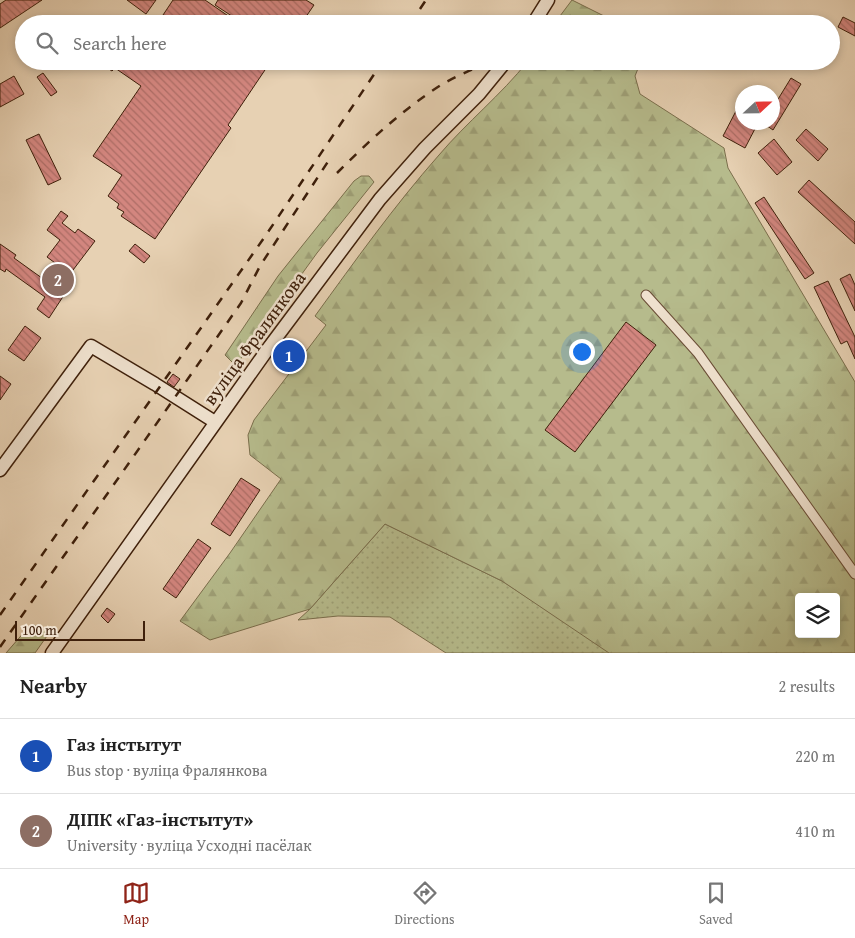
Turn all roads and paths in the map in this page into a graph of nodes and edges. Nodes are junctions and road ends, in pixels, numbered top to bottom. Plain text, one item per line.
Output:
1 (548, 0) edge
2 (539, 15) edge
3 (499, 70) edge
4 (646, 295) dead end
5 (215, 422) junction
6 (0, 470) edge
7 (855, 574) edge
8 (52, 653) edge

1 - 2 main road
3 - 5 main road, вуліца Фралянкова
4 - 7 street
5 - 6 main road
5 - 8 main road, вуліца Фралянкова

